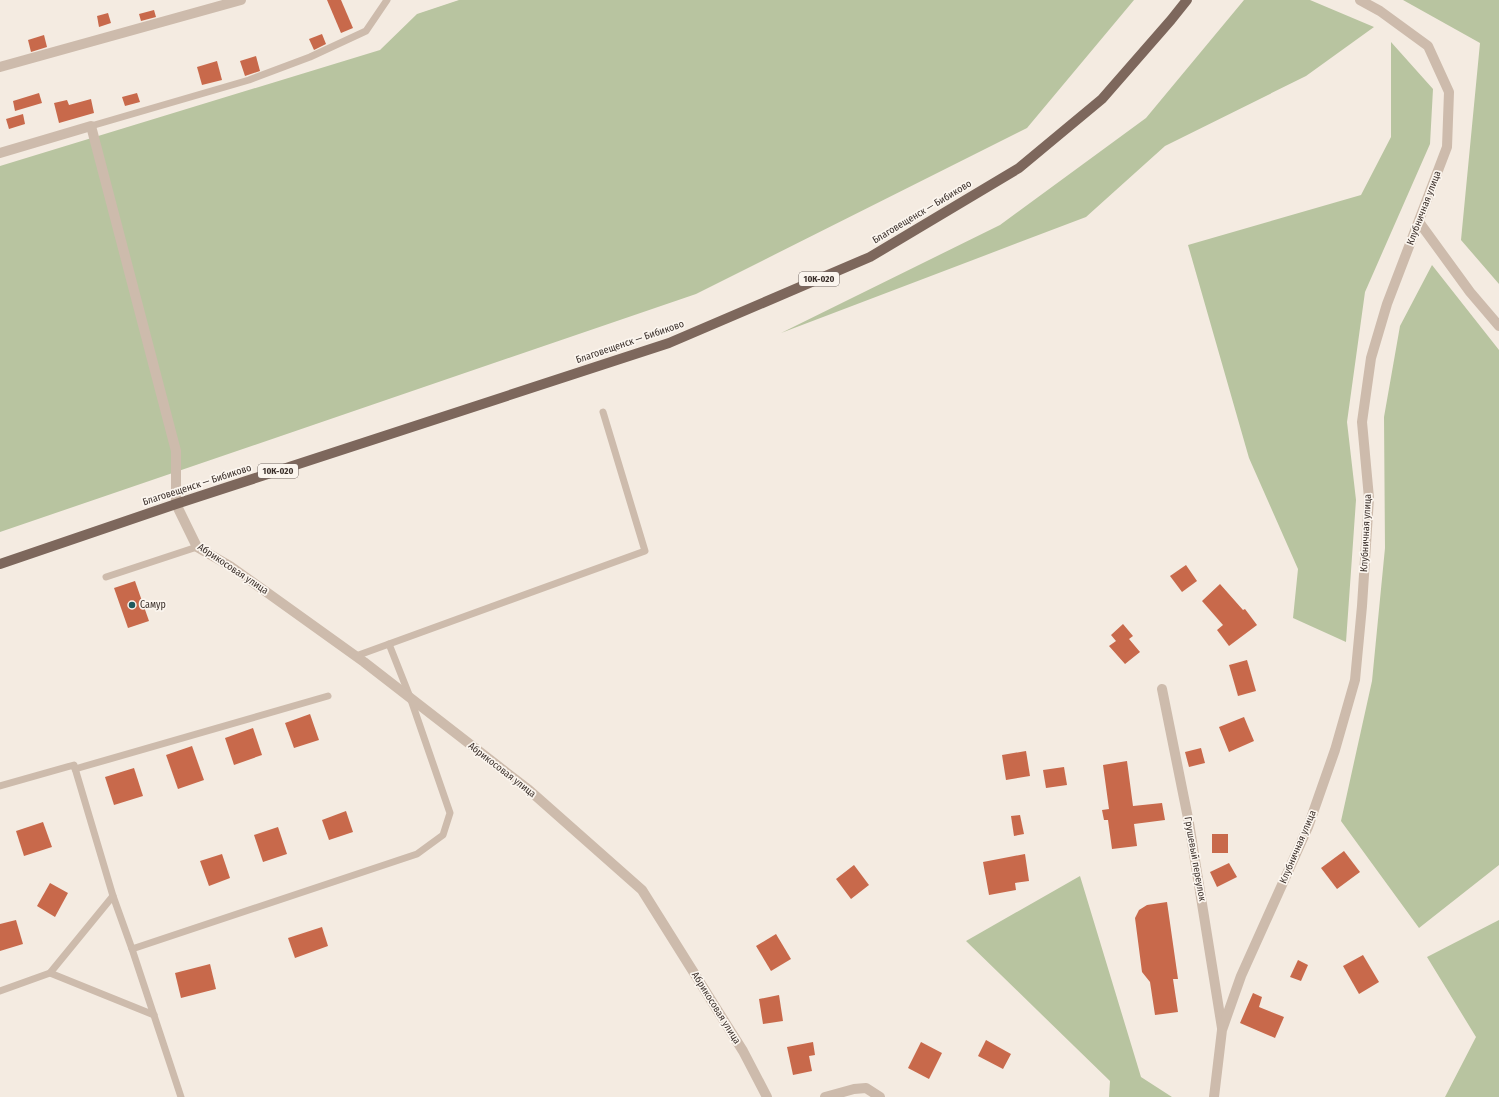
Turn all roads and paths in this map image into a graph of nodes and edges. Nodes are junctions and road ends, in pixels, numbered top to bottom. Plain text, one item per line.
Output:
1 (241, 0) edge
2 (387, 0) edge
3 (1187, 0) edge
4 (1360, 0) edge
5 (0, 67) edge
6 (91, 126) junction
7 (0, 153) edge
8 (1419, 222) junction
9 (1499, 326) edge
10 (603, 412) dead end
11 (176, 504) junction
12 (197, 547) junction
13 (0, 564) edge
14 (106, 577) dead end
15 (389, 644) junction
16 (356, 656) junction
17 (1162, 689) dead end
18 (328, 696) dead end
19 (410, 698) junction
20 (75, 769) junction
21 (0, 786) edge
22 (113, 896) junction
23 (132, 949) junction
24 (50, 973) junction
25 (0, 991) edge
26 (154, 1016) junction
27 (1222, 1030) junction
28 (181, 1097) edge
29 (767, 1097) edge
30 (825, 1097) edge
31 (880, 1097) edge
32 (1214, 1097) edge

1 - 5 street
2 - 6 lane
3 - 11 main road, Благовещенск — Бибиково / 10К-020
4 - 8 street, Клубничная улица
6 - 7 street
6 - 11 street
8 - 9 street
8 - 27 street, Клубничная улица
10 - 15 lane
11 - 12 street, Абрикосовая улица
11 - 13 main road, Благовещенск — Бибиково / 10К-020
12 - 14 lane
12 - 16 street, Абрикосовая улица
15 - 16 lane
15 - 19 lane
16 - 19 street, Абрикосовая улица
17 - 27 street, Грушевый переулок
18 - 20 lane
19 - 23 lane
19 - 29 street, Абрикосовая улица
20 - 21 lane
20 - 22 lane
22 - 23 lane
22 - 24 lane
23 - 26 lane
24 - 25 lane
24 - 26 lane
26 - 28 lane
27 - 32 street, Клубничная улица
30 - 31 street

